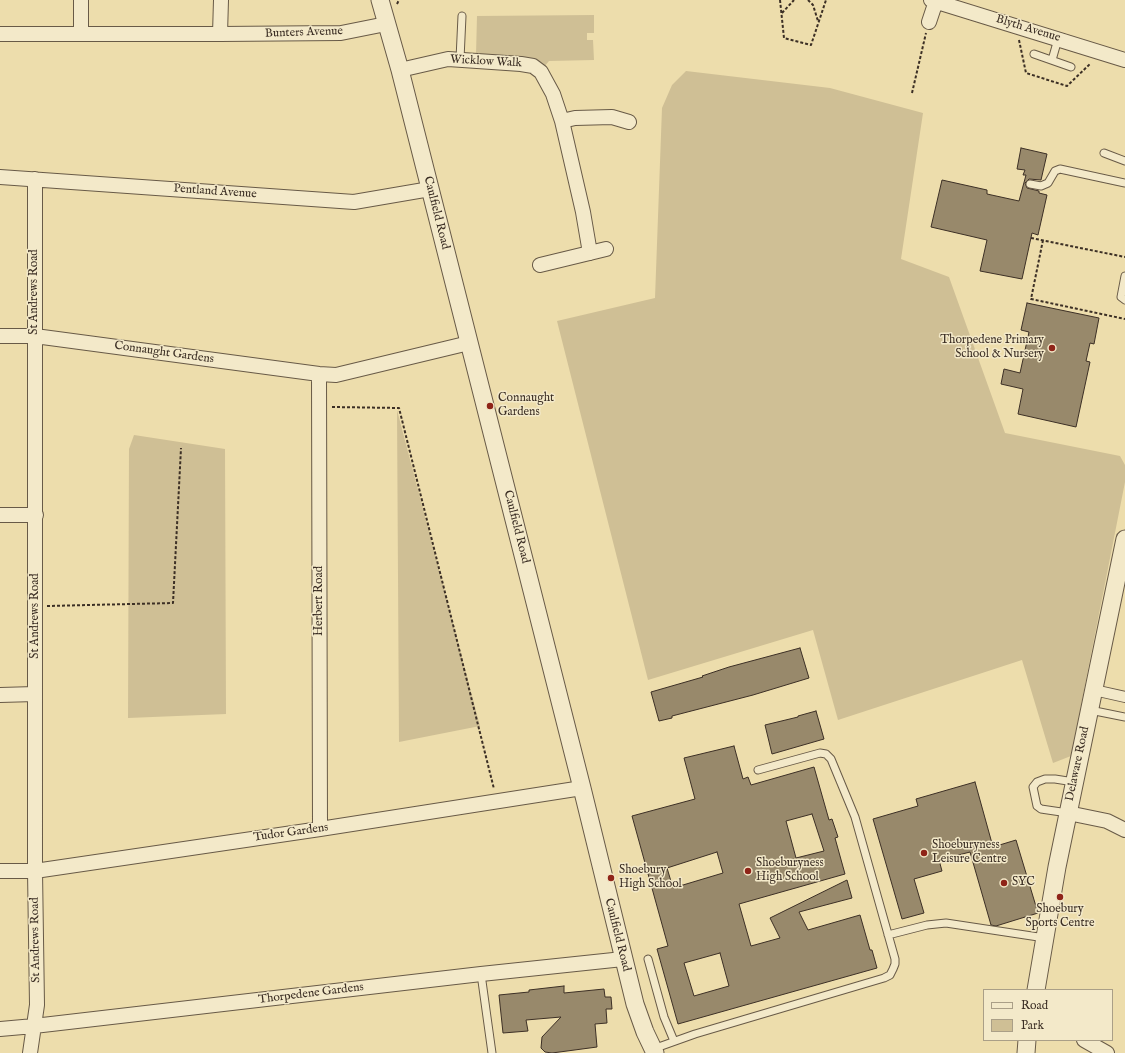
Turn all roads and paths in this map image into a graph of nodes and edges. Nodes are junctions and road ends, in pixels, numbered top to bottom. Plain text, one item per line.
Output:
1 (81, 0) edge
2 (221, 0) edge
3 (380, 0) edge
4 (780, 0) edge
5 (794, 0) edge
6 (808, 0) edge
7 (826, 0) edge
8 (933, 1) edge
9 (782, 13) junction
10 (462, 16) dead end
11 (819, 22) junction
12 (929, 22) joint
13 (386, 24) junction
14 (0, 34) edge
15 (81, 34) junction
16 (220, 34) junction
17 (1058, 39) junction
18 (1034, 54) dead end
19 (460, 59) junction
20 (1052, 60) junction
21 (1125, 60) edge
22 (1071, 67) dead end
23 (400, 70) junction
24 (912, 93) dead end
25 (562, 121) junction
26 (629, 122) dead end
27 (1104, 153) dead end
28 (1125, 161) edge
29 (0, 177) edge
30 (35, 179) junction
31 (1125, 183) edge
32 (1030, 184) dead end
33 (430, 189) junction
34 (1031, 238) dead end
35 (1043, 240) junction
36 (606, 249) dead end
37 (590, 253) junction
38 (1125, 257) edge
39 (540, 265) dead end
40 (1125, 276) edge
41 (1125, 300) edge
42 (1125, 319) edge
43 (0, 336) edge
44 (35, 336) junction
45 (469, 343) junction
46 (319, 374) junction
47 (319, 407) junction
48 (181, 448) dead end
49 (0, 515) edge
50 (36, 515) junction
51 (1124, 549) edge
52 (36, 606) junction
53 (1094, 690) junction
54 (35, 694) junction
55 (0, 695) edge
56 (1125, 697) edge
57 (1090, 710) junction
58 (1125, 717) edge
59 (758, 770) dead end
60 (1074, 782) junction
61 (582, 788) junction
62 (498, 801) junction
63 (1068, 813) junction
64 (320, 829) junction
65 (1125, 830) edge
66 (0, 871) edge
67 (35, 871) junction
68 (888, 935) junction
69 (1045, 938) junction
70 (623, 959) junction
71 (648, 959) dead end
72 (481, 974) junction
73 (1036, 989) edge
74 (34, 1026) junction
75 (0, 1029) edge
76 (674, 1041) junction
77 (1027, 1041) edge
78 (1086, 1041) edge
79 (654, 1051) edge
80 (30, 1053) edge
81 (492, 1053) edge
82 (1026, 1053) edge
83 (1107, 1053) edge

1 - 15 street
2 - 16 street
3 - 13 street, Caulfield Road
4 - 9 path
5 - 9 path
6 - 11 path
7 - 11 path
8 - 12 street
8 - 17 street, Blyth Avenue
9 - 11 path
10 - 19 lane
12 - 24 path
13 - 16 street, Bunters Avenue
13 - 23 street, Caulfield Road
14 - 15 street, Bunters Avenue
15 - 16 street, Bunters Avenue
17 - 20 lane
17 - 21 street, Blyth Avenue
18 - 20 lane
19 - 23 street, Wicklow Walk
19 - 25 street, Wicklow Walk
20 - 22 lane
23 - 33 street, Caulfield Road
25 - 26 street
25 - 37 street, Wicklow Walk
27 - 28 lane
29 - 30 street, Pentland Avenue
30 - 33 street, Pentland Avenue
30 - 44 street, St Andrews Road
31 - 32 lane
33 - 45 street, Caulfield Road
34 - 35 path
35 - 38 path
35 - 42 path
36 - 37 street
37 - 39 street
40 - 41 lane
43 - 44 street, Connaught Gardens
44 - 46 street, Connaught Gardens
44 - 50 street, St Andrews Road
45 - 46 street, Connaught Gardens
45 - 61 street, Caulfield Road
46 - 47 street, Herbert Road
47 - 62 path
47 - 64 street, Herbert Road
48 - 52 path
49 - 50 street
50 - 52 street, St Andrews Road
51 - 53 street, Delaware Road
52 - 54 street, St Andrews Road
53 - 56 street
53 - 57 street, Delaware Road
54 - 55 street
54 - 67 street, St Andrews Road
57 - 58 lane
57 - 60 street, Delaware Road
59 - 68 lane
60 - 63 street, Delaware Road
60 - 63 lane
61 - 62 street, Tudor Gardens
61 - 70 street, Caulfield Road
62 - 64 street, Tudor Gardens
63 - 65 street
63 - 69 street, Delaware Road
64 - 67 street, Tudor Gardens
66 - 67 street, Tudor Gardens
67 - 74 street, St Andrews Road
68 - 69 lane
68 - 76 lane
69 - 73 street, Delaware Road
70 - 72 street, Thorpedene Gardens
70 - 79 street, Caulfield Road
71 - 76 lane
72 - 74 street, Thorpedene Gardens
72 - 81 lane
74 - 75 street, Thorpedene Gardens
74 - 80 street, St Andrews Road
76 - 79 lane
77 - 82 street
78 - 83 street

